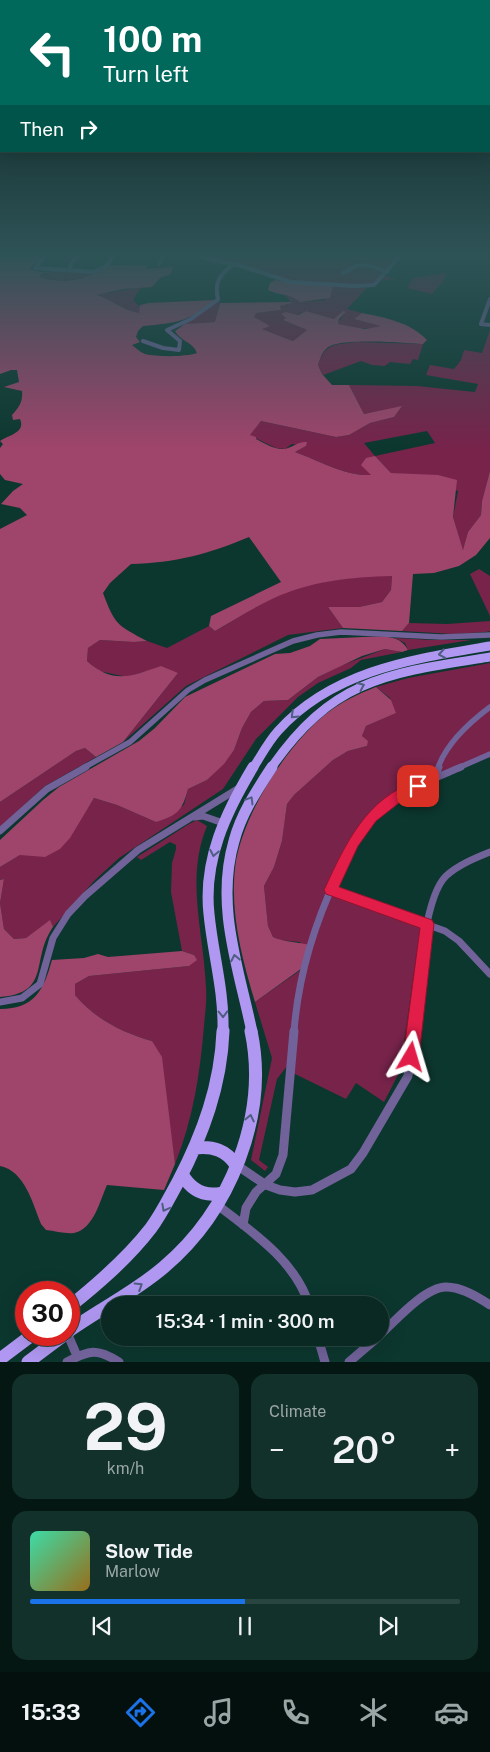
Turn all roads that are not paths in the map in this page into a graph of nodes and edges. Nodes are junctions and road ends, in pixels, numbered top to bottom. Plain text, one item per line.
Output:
1 (187, 321) edge
2 (482, 321) edge
3 (490, 325) edge
4 (143, 340) dead end
5 (490, 635) edge
6 (490, 646) edge
7 (490, 656) edge
8 (490, 707) edge
9 (490, 754) edge
10 (435, 779) junction
11 (241, 786) junction
12 (192, 818) junction
13 (223, 823) junction
14 (0, 831) edge
15 (490, 852) edge
16 (331, 890) junction
17 (427, 924) junction
18 (490, 974) edge
19 (0, 1002) edge
20 (195, 1148) junction
21 (236, 1165) junction
22 (182, 1174) junction
23 (266, 1185) junction
24 (219, 1198) junction
25 (243, 1225) junction
26 (306, 1296) edge
27 (80, 1297) edge
28 (490, 1305) edge
29 (80, 1325) edge
30 (389, 1327) edge
31 (18, 1346) edge
32 (49, 1346) edge
33 (73, 1346) edge
34 (320, 1346) edge
35 (367, 1346) edge
36 (77, 1356) junction
37 (0, 1360) edge
38 (28, 1362) edge
39 (66, 1362) edge
40 (120, 1362) edge
41 (325, 1362) edge
42 (349, 1362) edge

1 - 4 street
2 - 3 street
5 - 14 street
6 -> 11 main road
21 -> 7 main road
8 - 10 street
9 - 10 street
10 - 16 street
11 - 12 street
11 - 13 main road
12 - 13 street
12 - 19 street
13 -> 20 main road
15 - 17 street
16 - 17 street
16 - 23 street
17 - 18 street
17 - 23 street
20 - 21 main road
20 - 22 main road
21 - 23 street
21 - 24 main road
22 - 24 main road
22 -> 27 main road
23 - 25 street
24 - 25 street
29 -> 24 main road
25 - 26 street
28 - 30 street
31 - 37 main road
32 - 38 main road
33 - 36 street
34 - 41 street
35 - 42 street
36 - 39 street
36 - 40 street

